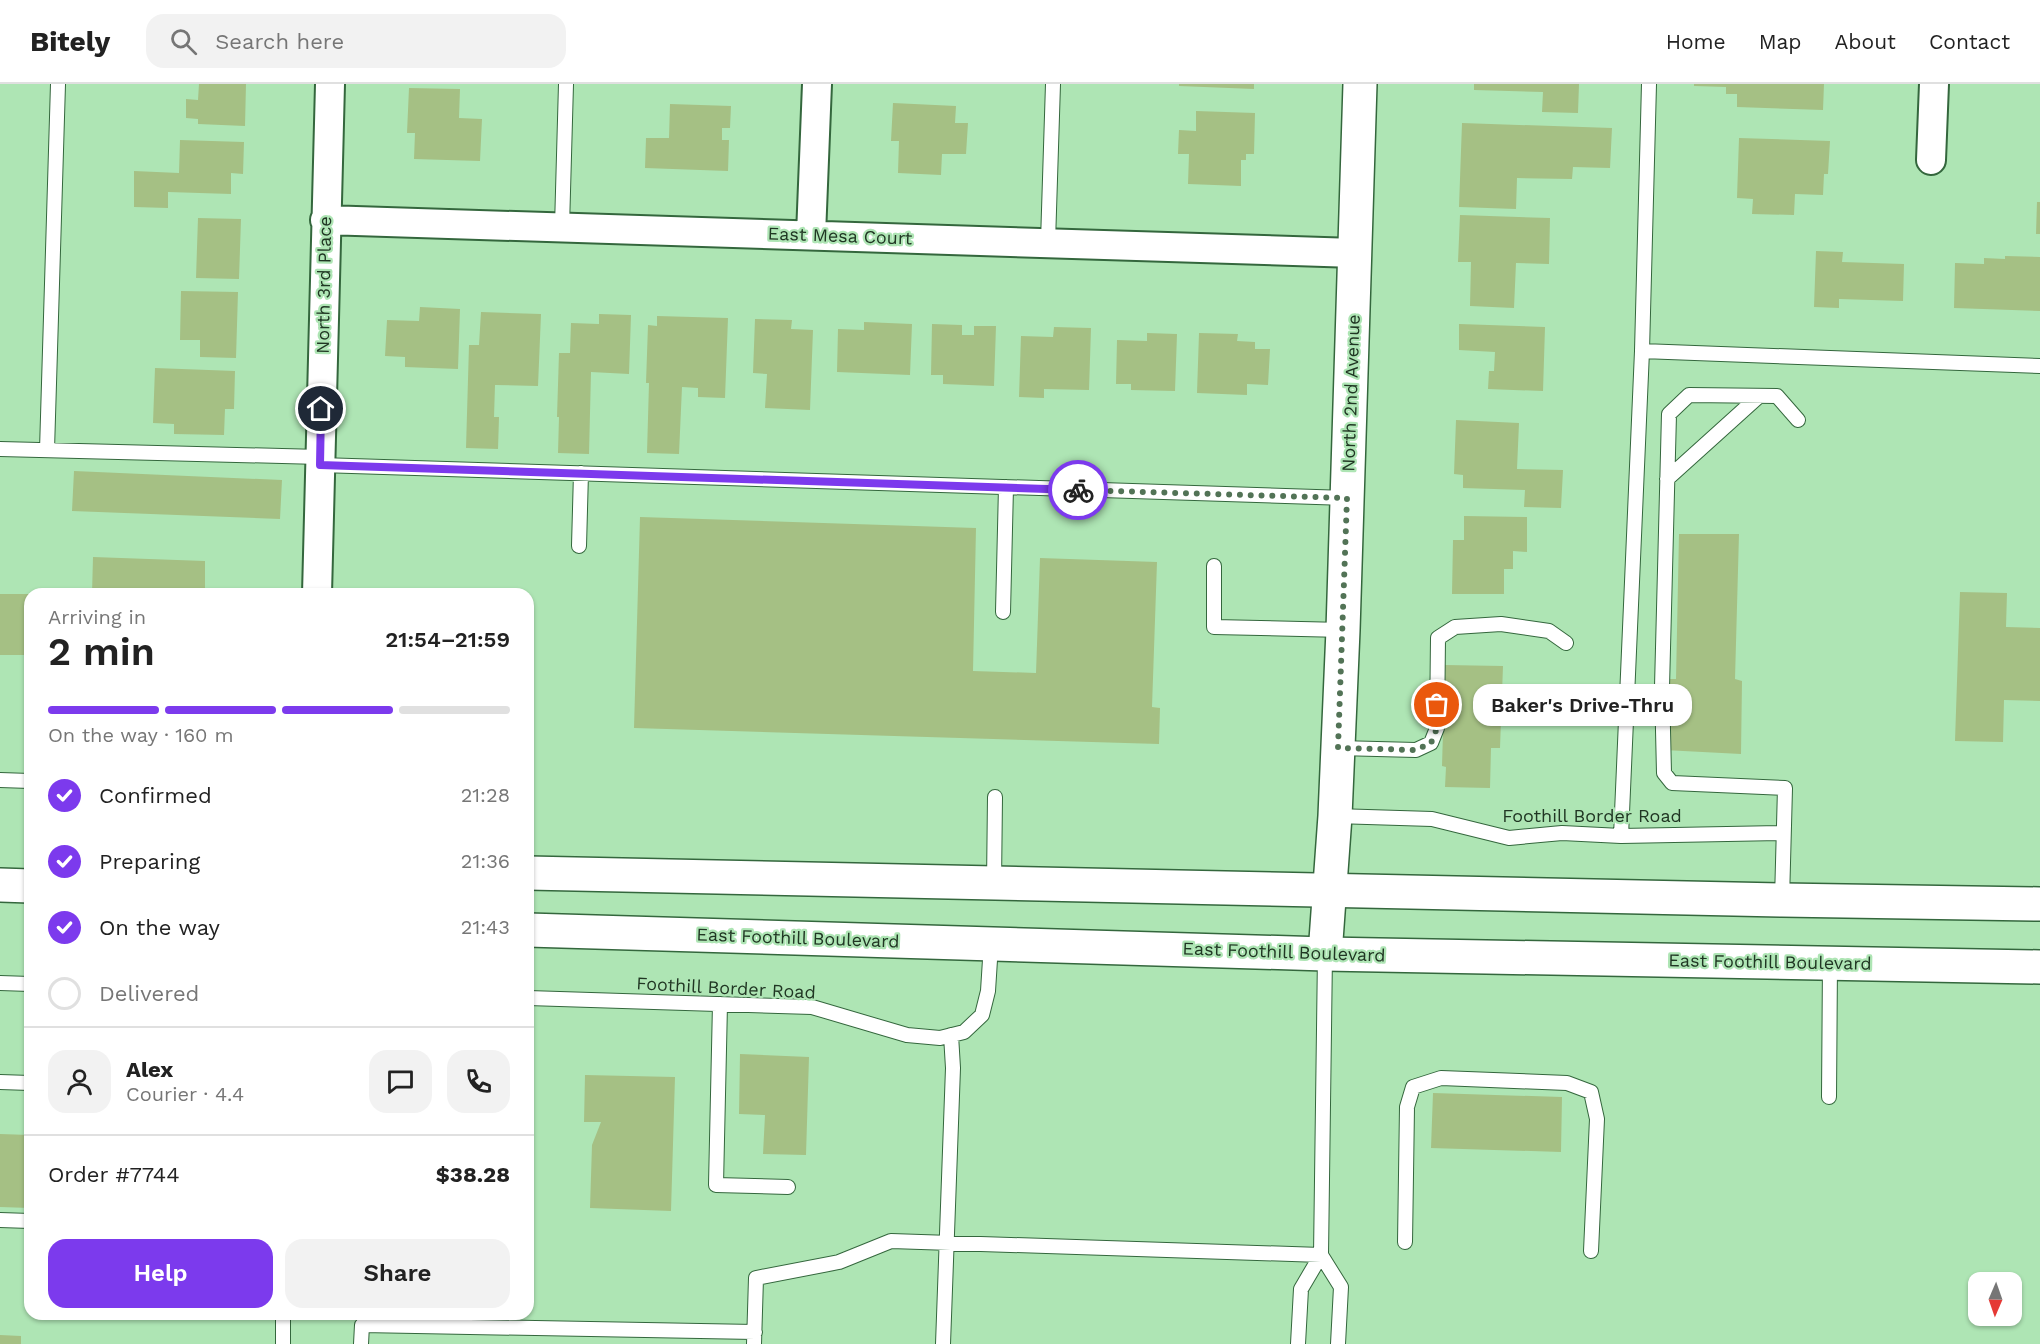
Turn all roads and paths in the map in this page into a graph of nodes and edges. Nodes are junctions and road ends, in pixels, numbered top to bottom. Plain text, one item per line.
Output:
1 (58, 84) edge
2 (330, 84) edge
3 (566, 84) edge
4 (816, 84) edge
5 (1053, 84) edge
6 (1360, 84) edge
7 (1649, 84) edge
8 (1934, 84) edge
9 (1931, 160) dead end
10 (325, 220) junction
11 (562, 227) junction
12 (811, 235) junction
13 (1048, 242) junction
14 (1355, 253) junction
15 (1642, 351) junction
16 (2040, 366) edge
17 (1759, 396) junction
18 (1798, 420) dead end
19 (0, 449) edge
20 (47, 450) junction
21 (320, 461) junction
22 (581, 473) junction
23 (1667, 479) junction
24 (1006, 487) junction
25 (1347, 498) junction
26 (579, 546) dead end
27 (1214, 566) dead end
28 (317, 588) edge
29 (1003, 612) dead end
30 (1343, 630) junction
31 (1566, 643) dead end
32 (1338, 748) junction
33 (0, 780) edge
34 (24, 781) edge
35 (995, 797) dead end
36 (1335, 816) junction
37 (1783, 833) junction
38 (1621, 836) junction
39 (534, 873) edge
40 (994, 883) junction
41 (0, 885) edge
42 (24, 886) edge
43 (1329, 891) junction
44 (1782, 900) junction
45 (2040, 903) edge
46 (534, 930) edge
47 (991, 943) junction
48 (1325, 954) junction
49 (1830, 963) junction
50 (2040, 967) edge
51 (0, 983) edge
52 (24, 984) edge
53 (534, 998) edge
54 (720, 1004) junction
55 (951, 1035) junction
56 (0, 1082) edge
57 (24, 1083) edge
58 (1829, 1097) dead end
59 (788, 1187) dead end
60 (0, 1220) edge
61 (24, 1221) edge
62 (1405, 1242) dead end
63 (947, 1243) junction
64 (1591, 1251) dead end
65 (1321, 1255) junction
66 (284, 1320) edge
67 (755, 1338) edge
68 (283, 1344) edge
69 (361, 1344) edge
70 (943, 1344) edge
71 (1298, 1344) edge
72 (1338, 1344) edge

1 - 20 lane
2 - 10 street, North 3rd Place
3 - 11 lane
4 - 12 street
5 - 13 lane
6 - 14 main road, North 2nd Avenue
7 - 15 lane
8 - 9 street
10 - 11 street, East Mesa Court
10 - 21 street, North 3rd Place
11 - 12 street, East Mesa Court
12 - 13 street, East Mesa Court
13 - 14 street, East Mesa Court
14 - 25 main road, North 2nd Avenue
15 - 16 lane
15 - 38 lane
17 - 18 lane
17 - 23 lane
17 - 23 lane
19 - 20 lane
20 - 21 lane
21 - 22 lane
21 - 28 street, North 3rd Place
22 - 24 lane
22 - 26 lane
23 - 37 lane
24 - 25 lane
24 - 29 lane
25 - 30 main road, North 2nd Avenue
27 - 30 lane
30 - 32 main road, North 2nd Avenue
31 - 32 lane
32 - 36 main road, North 2nd Avenue
33 - 34 lane
35 - 40 lane
36 - 38 lane, Foothill Border Road
36 - 43 main road, North 2nd Avenue
37 - 38 lane, Foothill Border Road
37 - 44 lane
39 - 40 main road
40 - 43 main road
41 - 42 main road
43 - 44 main road
43 - 48 main road, North 2nd Avenue
44 - 45 main road
46 - 47 main road, East Foothill Boulevard
47 - 48 main road, East Foothill Boulevard
47 - 55 lane, Foothill Border Road
48 - 49 main road, East Foothill Boulevard
48 - 65 lane
49 - 50 main road, East Foothill Boulevard
49 - 58 lane
51 - 52 lane
53 - 54 lane, Foothill Border Road
54 - 55 lane, Foothill Border Road
54 - 59 lane
55 - 63 lane
56 - 57 lane
60 - 61 lane
62 - 64 lane
63 - 65 lane
63 - 67 lane
63 - 70 lane
65 - 71 lane
65 - 72 lane
66 - 68 lane
67 - 69 lane

